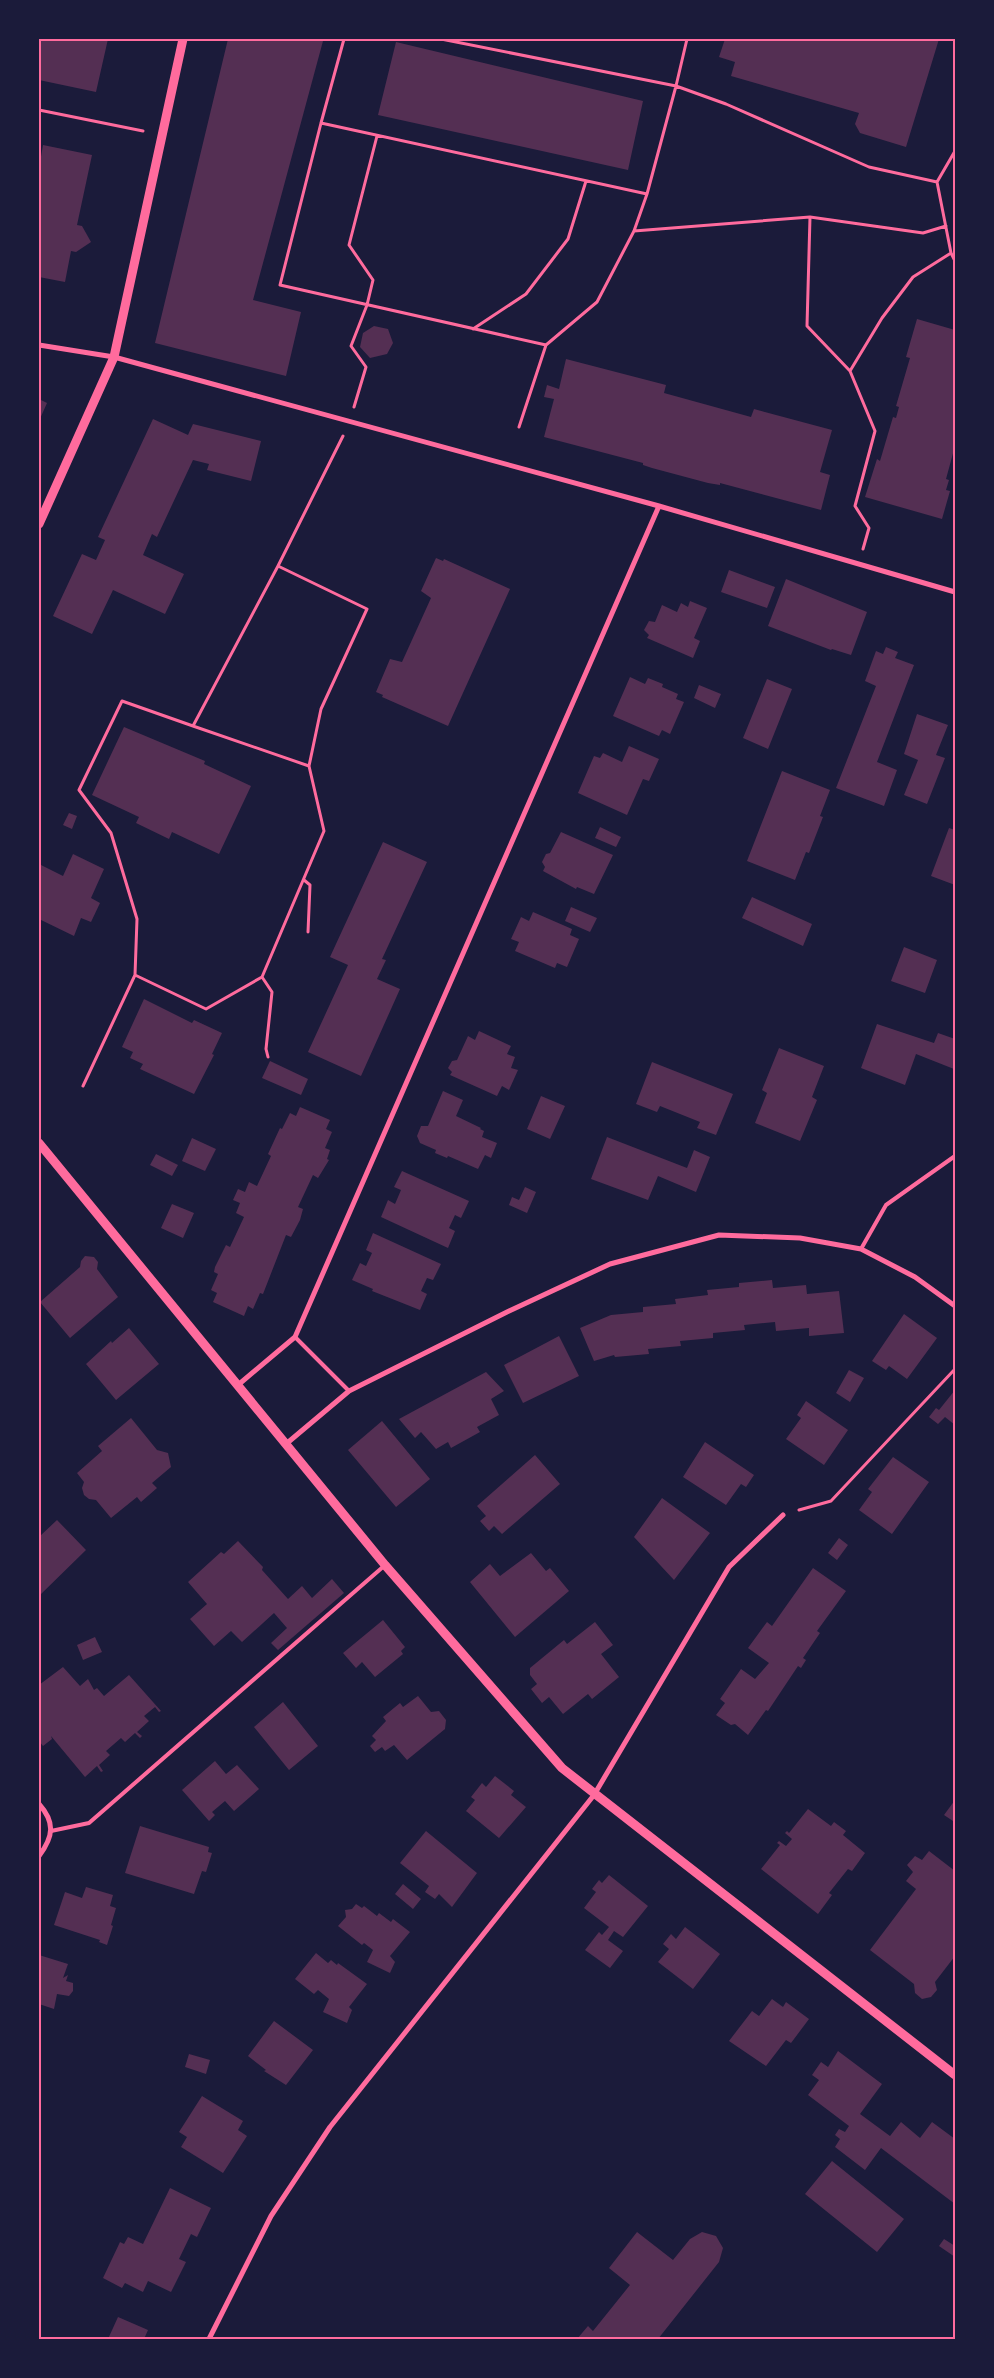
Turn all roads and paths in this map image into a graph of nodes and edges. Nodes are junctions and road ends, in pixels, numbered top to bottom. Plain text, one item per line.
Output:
1 (183, 39) edge
2 (344, 39) edge
3 (441, 39) edge
4 (687, 39) edge
5 (676, 86) junction
6 (39, 110) edge
7 (321, 123) junction
8 (162, 135) junction
9 (377, 136) junction
10 (955, 151) edge
11 (586, 181) junction
12 (937, 182) junction
13 (647, 194) junction
14 (810, 217) junction
15 (946, 226) junction
16 (634, 231) junction
17 (951, 253) junction
18 (955, 261) edge
19 (367, 305) junction
20 (473, 329) junction
21 (39, 345) edge
22 (546, 346) junction
23 (114, 357) junction
24 (850, 371) junction
25 (350, 421) junction
26 (519, 427) dead end
27 (659, 506) junction
28 (39, 524) edge
29 (859, 564) junction
30 (278, 566) junction
31 (955, 592) edge
32 (193, 726) junction
33 (309, 766) junction
34 (304, 880) junction
35 (308, 932) dead end
36 (135, 975) junction
37 (262, 977) junction
38 (268, 1058) dead end
39 (83, 1086) dead end
40 (39, 1143) edge
41 (955, 1156) edge
42 (861, 1249) junction
43 (955, 1306) edge
44 (295, 1337) junction
45 (955, 1369) edge
46 (238, 1385) junction
47 (349, 1391) junction
48 (286, 1444) junction
49 (783, 1515) joint
50 (385, 1565) junction
51 (594, 1794) junction
52 (39, 1804) edge
53 (51, 1831) junction
54 (39, 1856) edge
55 (955, 2075) edge
56 (209, 2339) edge

1 - 8 street
2 - 7 path
3 - 5 path
4 - 5 path
5 - 12 path
5 - 13 path
6 - 8 path
7 - 9 path
7 - 19 path
8 - 23 street
9 - 11 path
9 - 19 path
10 - 12 path
11 - 13 path
11 - 20 path
12 - 15 path
13 - 16 path
14 - 15 path
14 - 16 path
14 - 24 path
15 - 17 path
16 - 22 path
17 - 18 path
17 - 24 path
19 - 20 path
19 - 25 path
20 - 22 path
21 - 23 street
22 - 26 path
23 - 25 street
23 - 28 street
24 - 29 path
25 - 27 street
25 - 30 path
27 - 29 street
27 - 44 street
29 - 31 street
30 - 32 path
30 - 33 path
32 - 33 path
32 - 36 path
33 - 34 path
34 - 35 path
34 - 37 path
36 - 37 path
36 - 39 path
37 - 38 path
40 - 46 street
41 - 42 lane
42 - 43 street
42 - 47 street
44 - 46 street
44 - 47 lane
45 - 49 path
46 - 48 street
47 - 48 street
48 - 50 street
49 - 51 street
50 - 51 street
50 - 53 lane
51 - 55 street
51 - 56 street
52 - 53 street
53 - 54 street

